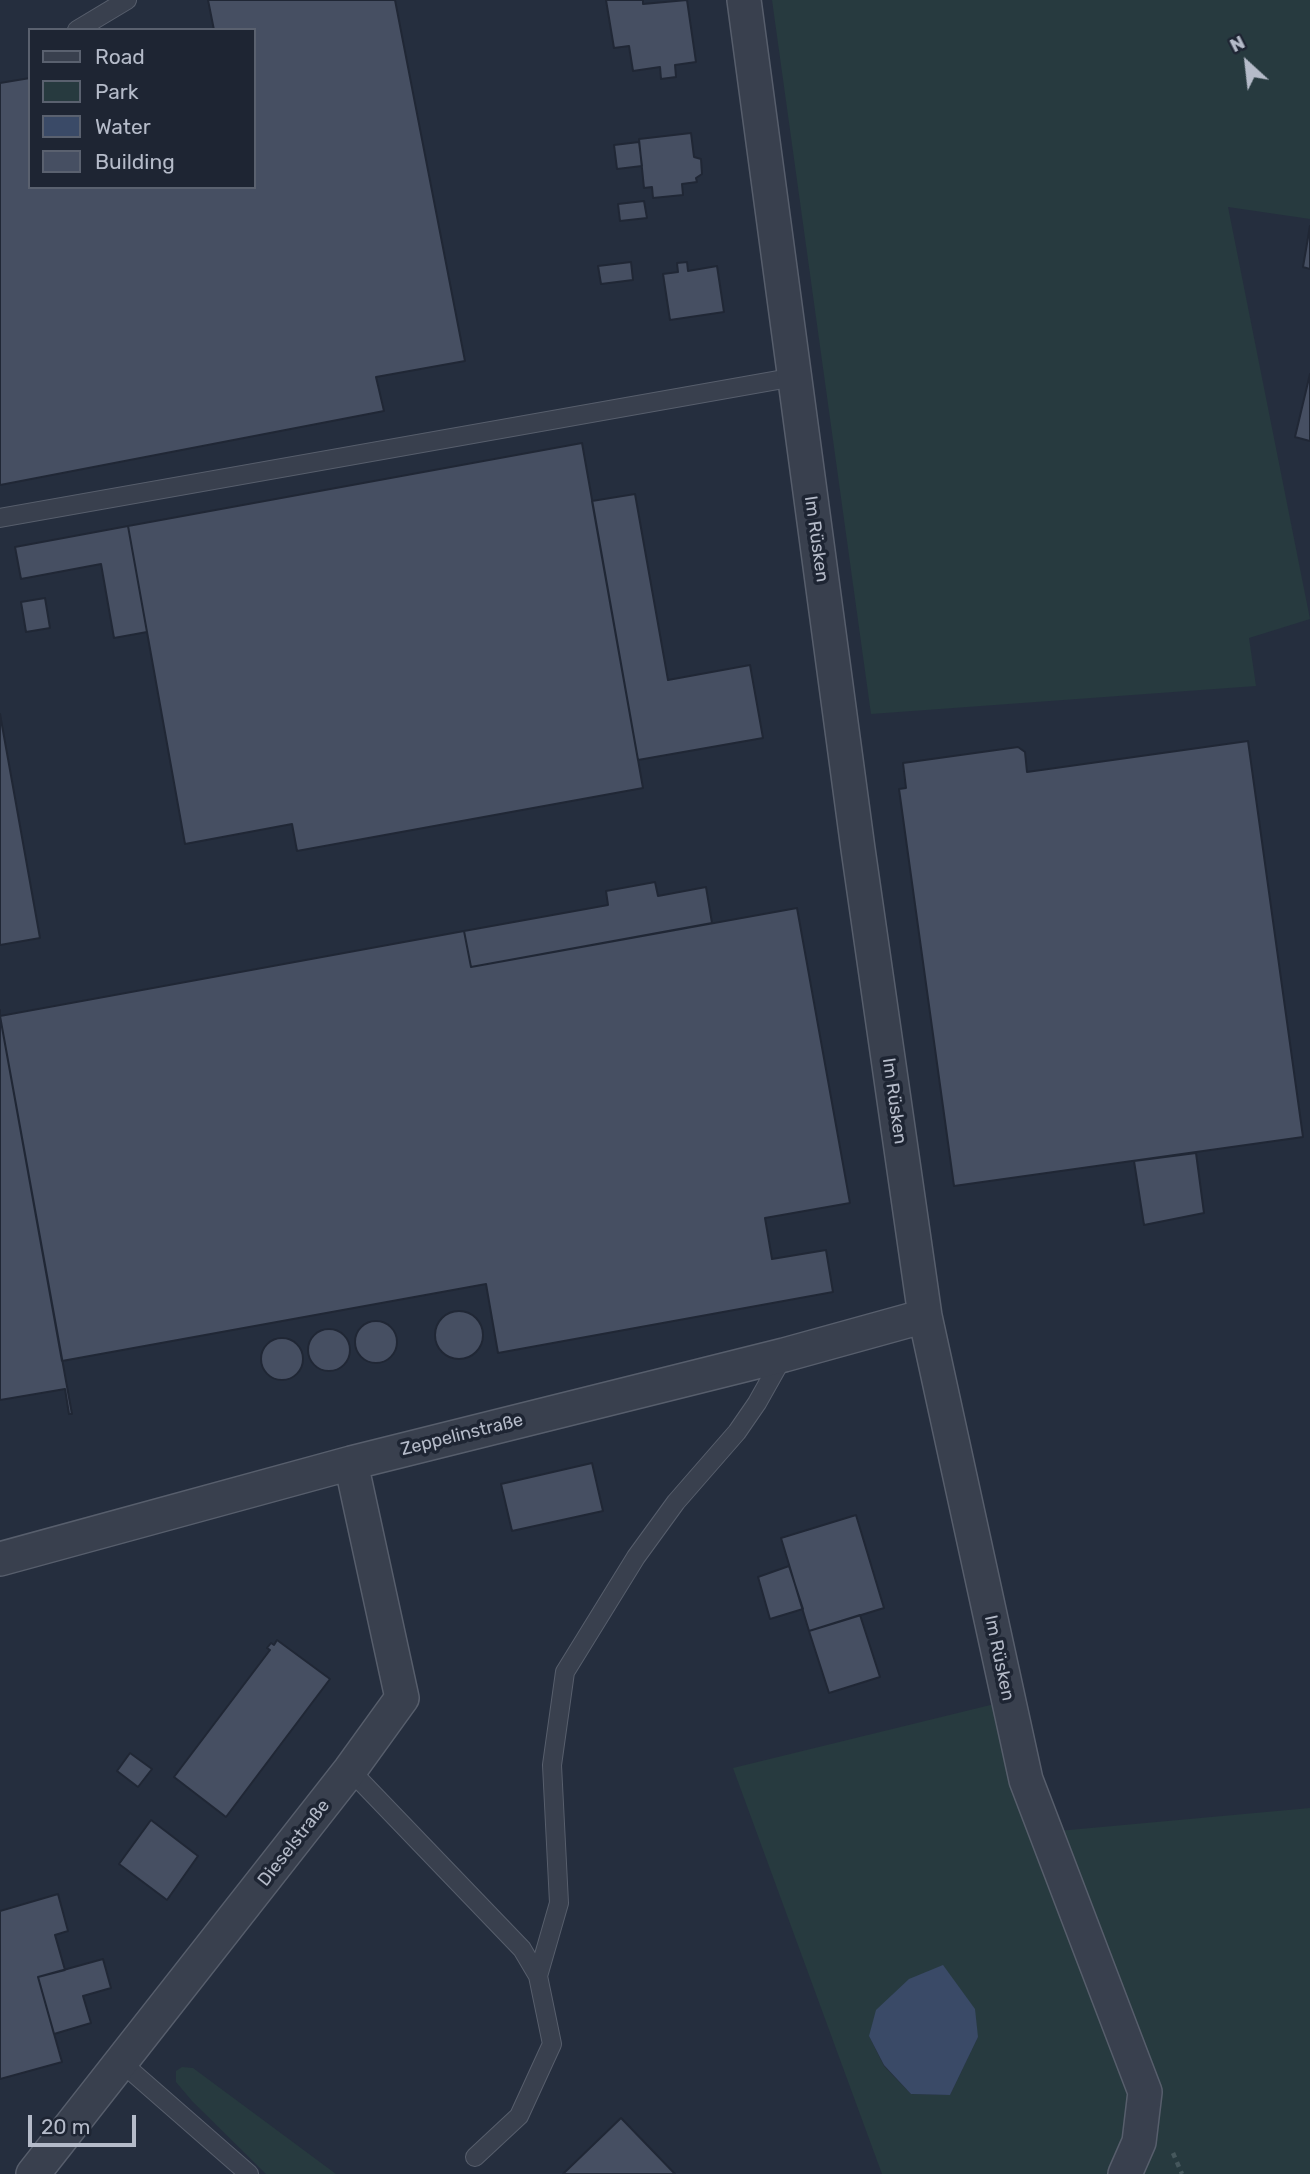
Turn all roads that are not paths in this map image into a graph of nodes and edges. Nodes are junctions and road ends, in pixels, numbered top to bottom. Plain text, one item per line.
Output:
1 (127, 0) edge
2 (744, 0) edge
3 (80, 28) edge
4 (795, 377) junction
5 (0, 518) edge
6 (925, 1316) junction
7 (784, 1355) junction
8 (351, 1463) junction
9 (0, 1559) edge
10 (350, 1770) junction
11 (538, 1976) junction
12 (122, 2063) junction
13 (475, 2157) dead end
14 (33, 2174) edge
15 (249, 2174) edge
16 (1125, 2174) edge

1 - 3 lane
2 - 4 street, Im Rüsken
4 - 5 lane
4 - 6 street, Im Rüsken
6 - 7 street, Zeppelinstraße
6 - 16 street, Im Rüsken
7 - 8 street, Zeppelinstraße
7 - 11 lane
8 - 9 street, Zeppelinstraße
8 - 10 street, Dieselstraße
10 - 11 lane
10 - 12 street, Dieselstraße
11 - 13 lane
12 - 14 street, Dieselstraße
12 - 15 lane

